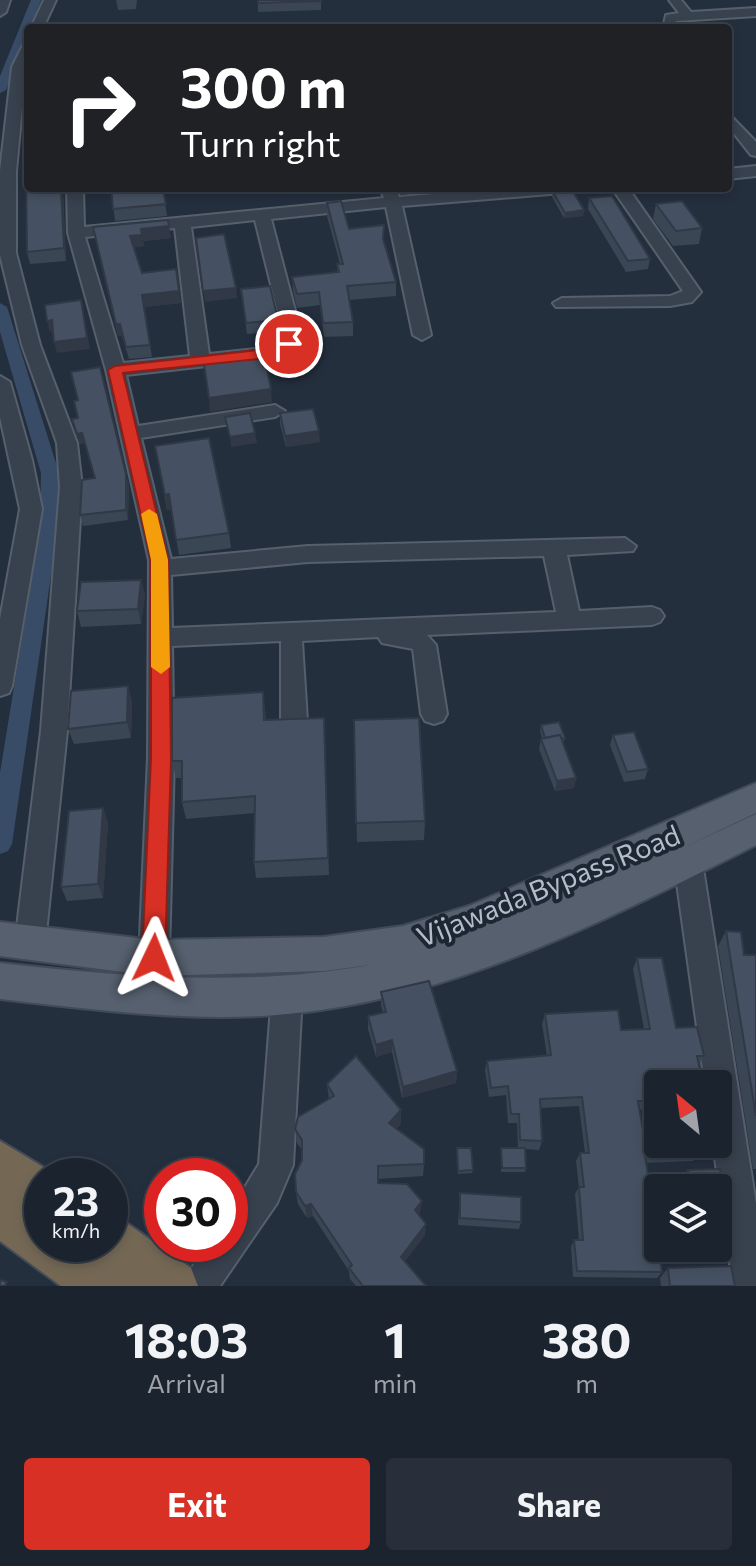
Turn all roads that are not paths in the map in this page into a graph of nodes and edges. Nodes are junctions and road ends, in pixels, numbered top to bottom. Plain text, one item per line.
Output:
1 (4, 0) edge
2 (50, 0) edge
3 (675, 0) edge
4 (0, 12) edge
5 (756, 12) edge
6 (688, 16) junction
7 (39, 24) edge
8 (669, 24) edge
9 (24, 56) edge
10 (732, 122) edge
11 (756, 152) edge
12 (756, 171) edge
13 (732, 174) edge
14 (75, 192) edge
15 (452, 192) edge
16 (623, 192) edge
17 (391, 195) edge
18 (262, 215) junction
19 (182, 223) junction
20 (76, 233) junction
21 (562, 303) dead end
22 (422, 335) dead end
23 (200, 360) junction
24 (115, 370) junction
25 (0, 382) edge
26 (275, 411) dead end
27 (131, 433) junction
28 (625, 546) dead end
29 (554, 549) junction
30 (160, 568) junction
31 (652, 616) dead end
32 (569, 619) junction
33 (292, 644) junction
34 (160, 645) junction
35 (0, 686) edge
36 (434, 714) dead end
37 (294, 721) edge
38 (756, 797) edge
39 (756, 829) edge
40 (688, 862) junction
41 (18, 941) edge
42 (154, 958) junction
43 (5, 981) edge
44 (287, 994) junction
45 (0, 1165) edge
46 (24, 1182) edge
47 (0, 1211) edge
48 (248, 1216) edge
49 (24, 1228) edge
50 (128, 1255) edge
51 (70, 1262) edge
52 (215, 1262) edge
53 (103, 1286) edge
54 (173, 1286) edge
55 (198, 1286) edge
56 (751, 1286) edge

1 - 4 street
2 - 7 street
3 - 6 street
5 - 6 street
6 - 8 street
9 - 41 street
10 - 11 street
12 - 13 street
14 - 20 street
15 - 17 street
16 - 21 street
17 - 18 street
17 - 22 street
18 - 19 street
18 - 23 street
19 - 20 street
19 - 23 street
20 - 24 street
23 - 24 street
24 - 27 street
25 - 35 street
26 - 27 street
27 - 30 street
28 - 29 street
29 - 30 street
29 - 32 street
30 - 34 street
31 - 32 street
32 - 34 street
33 - 34 street
33 - 36 street
33 - 37 street
34 - 42 street
38 - 42 main road, Vijawada Bypass Road
39 - 40 main road, Vijawada Bypass Road
40 - 44 main road, Vijawada Bypass Road
40 - 56 street
41 - 42 main road, Vijawada Bypass Road
43 - 44 main road, Vijawada Bypass Road
44 - 48 street
45 - 46 highway
47 - 49 highway
50 - 54 highway
51 - 53 highway
52 - 55 street

